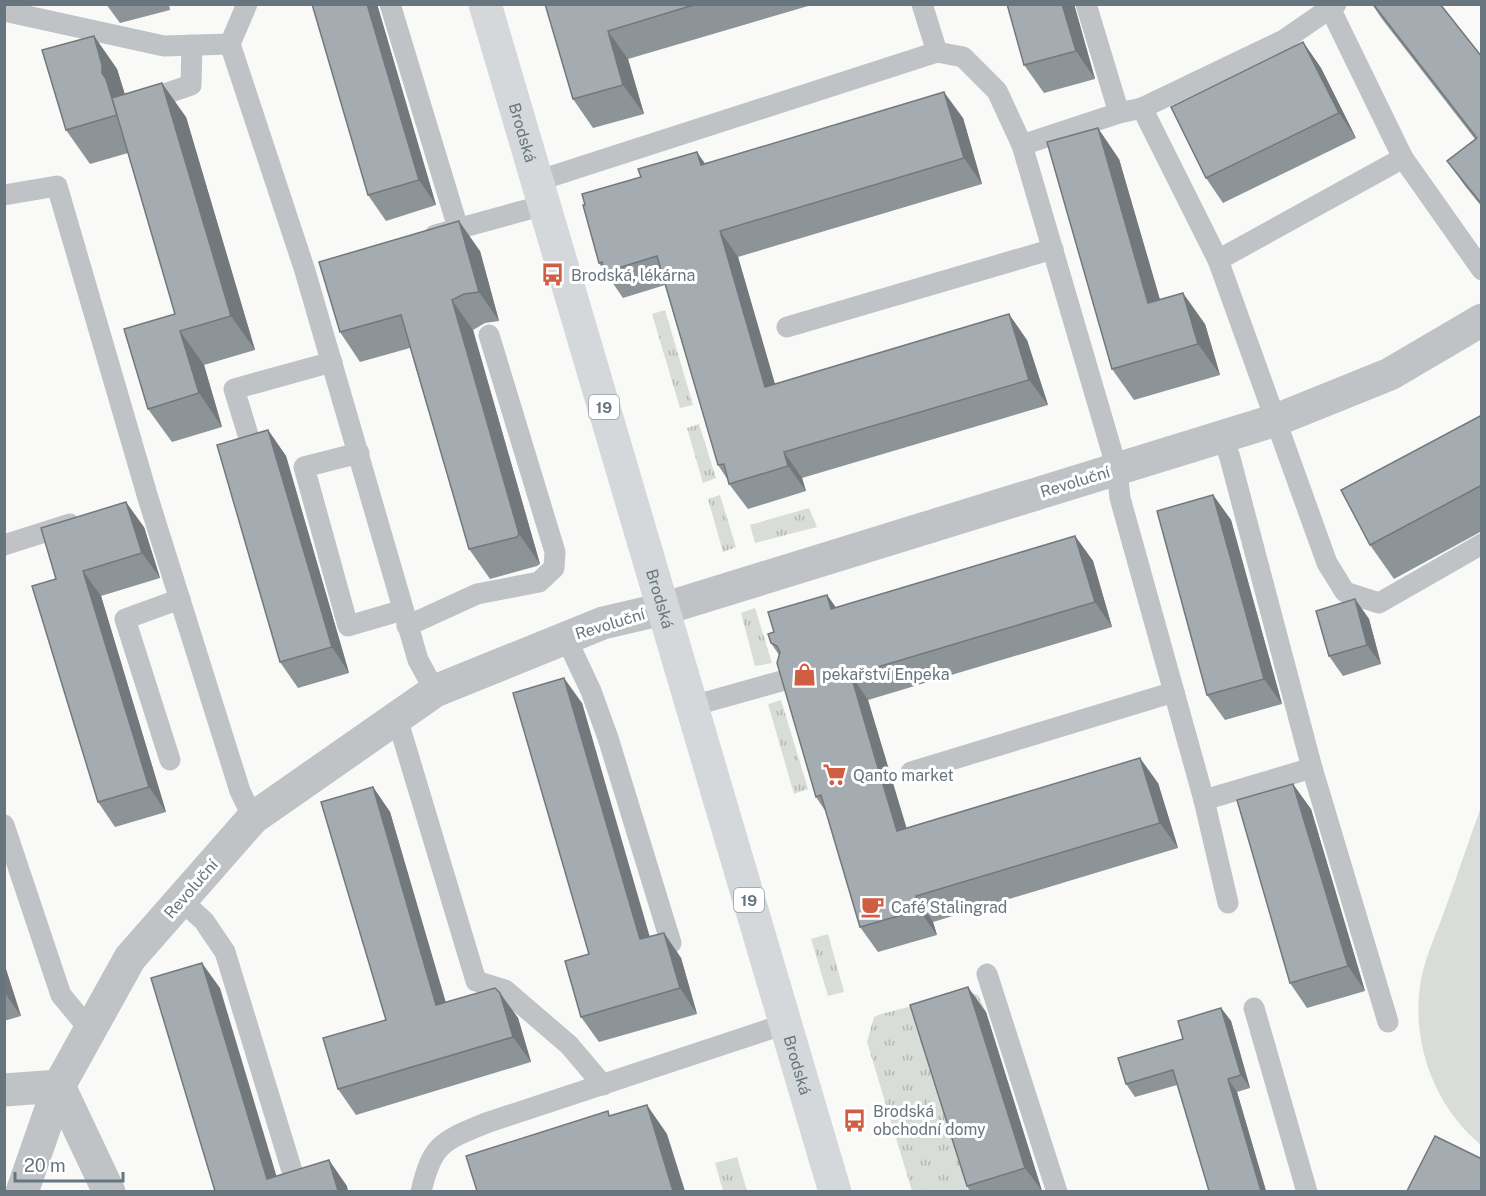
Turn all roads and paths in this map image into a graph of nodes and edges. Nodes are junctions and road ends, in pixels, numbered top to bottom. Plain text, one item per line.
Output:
1 (247, 4) edge
2 (390, 4) edge
3 (485, 4) edge
4 (922, 4) edge
5 (1086, 4) edge
6 (1332, 6) edge
7 (4, 11) edge
8 (230, 44) junction
9 (192, 45) junction
10 (937, 52) junction
11 (138, 103) edge
12 (1142, 108) junction
13 (1119, 113) junction
14 (1022, 146) junction
15 (1403, 158) junction
16 (540, 193) junction
17 (4, 195) edge
18 (458, 228) junction
19 (414, 241) edge
20 (1053, 249) junction
21 (1218, 260) junction
22 (327, 265) edge
23 (1482, 270) edge
24 (305, 271) junction
25 (1482, 320) edge
26 (787, 327) dead end
27 (489, 335) dead end
28 (332, 362) junction
29 (1276, 420) junction
30 (1223, 436) junction
31 (249, 438) edge
32 (359, 453) junction
33 (1117, 469) junction
34 (148, 498) junction
35 (126, 506) edge
36 (93, 516) edge
37 (1482, 544) edge
38 (4, 545) edge
39 (180, 599) junction
40 (663, 609) junction
41 (405, 618) junction
42 (566, 638) junction
43 (785, 681) edge
44 (435, 691) junction
45 (1174, 692) junction
46 (692, 706) junction
47 (397, 718) junction
48 (170, 760) dead end
49 (1312, 768) junction
50 (911, 772) dead end
51 (1204, 800) junction
52 (253, 818) junction
53 (4, 825) edge
54 (181, 900) junction
55 (1228, 903) dead end
56 (671, 943) dead end
57 (987, 974) dead end
58 (1254, 1008) dead end
59 (1388, 1022) dead end
60 (785, 1024) junction
61 (90, 1030) junction
62 (603, 1085) junction
63 (59, 1086) junction
64 (4, 1090) edge
65 (296, 1184) edge
66 (22, 1191) edge
67 (109, 1191) edge
68 (421, 1191) edge
69 (835, 1191) edge
70 (1057, 1191) edge
71 (1307, 1191) edge

1 - 8 lane
2 - 18 lane
3 - 16 main road, Brodská / 19
4 - 10 lane
5 - 13 lane
6 - 12 lane
6 - 15 lane
7 - 9 lane
8 - 9 lane
8 - 24 lane
9 - 11 lane
10 - 14 lane
10 - 16 lane
12 - 13 lane
12 - 21 lane
13 - 14 lane
14 - 20 lane
15 - 21 lane
15 - 23 lane
16 - 18 lane
16 - 40 main road, Brodská / 19
17 - 34 lane
18 - 19 lane
20 - 26 lane
20 - 33 lane
21 - 29 lane
22 - 24 lane
24 - 28 lane
25 - 29 street, Revoluční
27 - 41 lane
28 - 31 lane
28 - 32 lane
29 - 30 street, Revoluční
29 - 37 lane
30 - 33 street, Revoluční
30 - 49 lane
32 - 41 lane
32 - 41 lane
33 - 40 street, Revoluční
33 - 45 lane
34 - 35 lane
34 - 39 lane
36 - 38 lane
39 - 48 lane
39 - 52 lane
40 - 42 street, Revoluční
40 - 46 main road, Brodská / 19
41 - 44 lane
42 - 44 street, Revoluční
42 - 56 lane
43 - 46 lane
44 - 47 street, Revoluční
45 - 50 lane
45 - 51 lane
46 - 60 main road, Brodská / 19
47 - 52 street, Revoluční
47 - 62 lane
49 - 51 lane
49 - 59 lane
51 - 55 lane
52 - 54 street, Revoluční
53 - 61 lane
54 - 61 street, Revoluční
54 - 65 lane
57 - 70 lane
58 - 71 lane
60 - 62 lane
60 - 69 main road, Brodská / 19
61 - 63 street, Revoluční
62 - 68 lane
63 - 64 street
63 - 66 street, Revoluční
63 - 67 street

